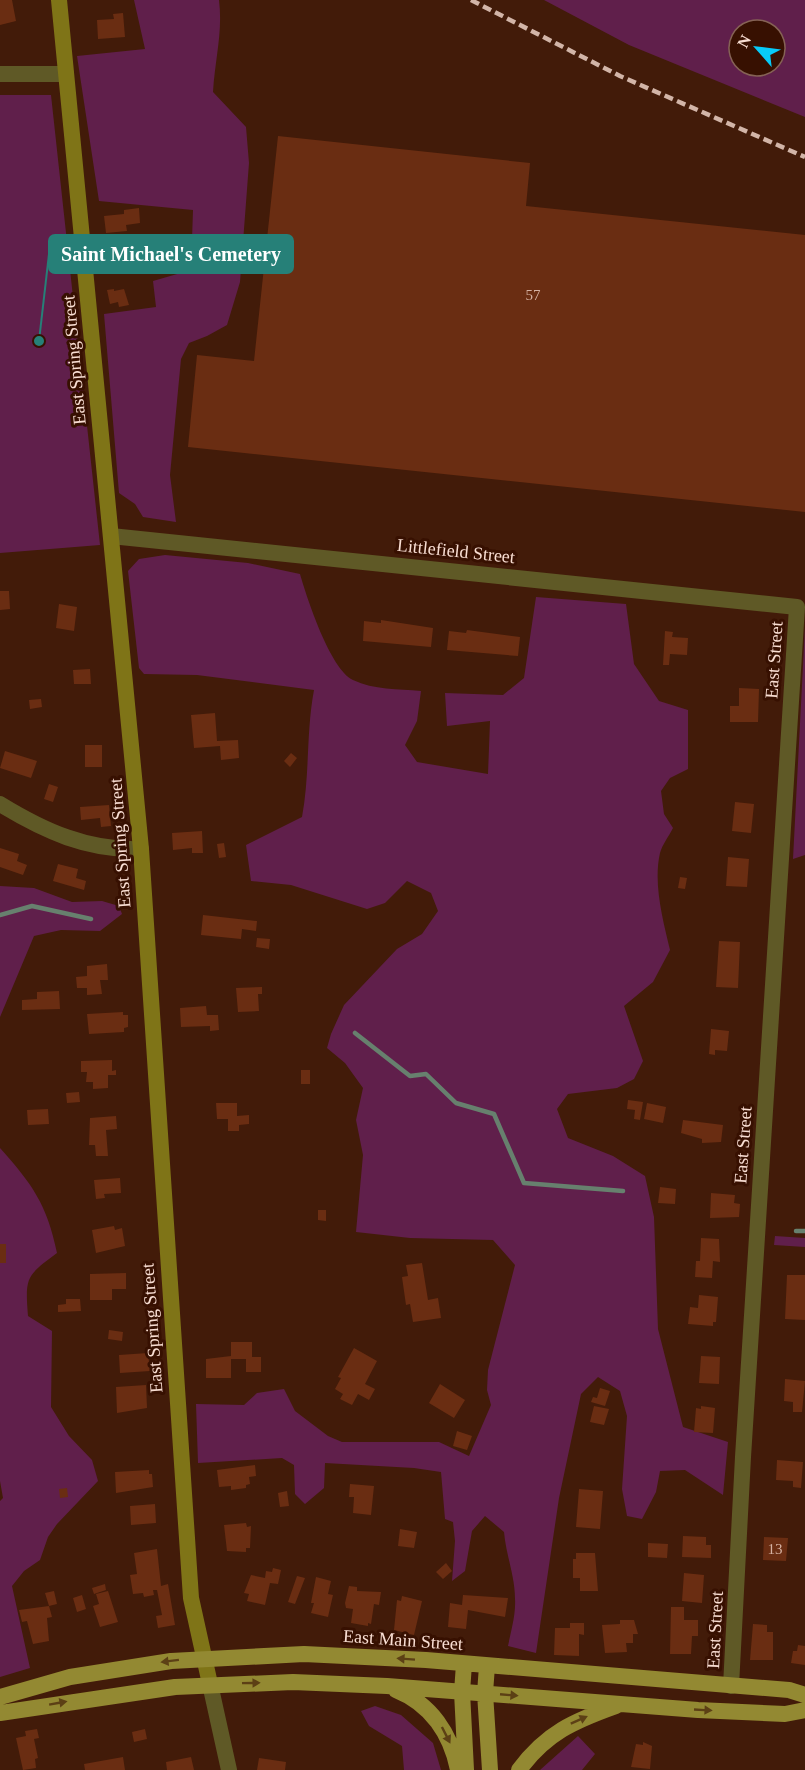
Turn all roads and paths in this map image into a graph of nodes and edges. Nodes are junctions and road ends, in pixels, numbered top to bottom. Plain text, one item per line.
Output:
1 (58, 0) edge
2 (0, 74) edge
3 (66, 75) junction
4 (111, 536) junction
5 (797, 607) joint
6 (0, 804) edge
7 (141, 849) junction
8 (204, 1658) junction
9 (464, 1664) junction
10 (487, 1666) junction
11 (210, 1684) junction
12 (387, 1686) junction
13 (731, 1686) junction
14 (462, 1692) junction
15 (485, 1694) junction
16 (805, 1695) edge
17 (0, 1697) edge
18 (621, 1704) junction
19 (805, 1710) edge
20 (0, 1713) edge
21 (229, 1770) edge
22 (458, 1770) edge
23 (466, 1770) edge
24 (490, 1770) edge
25 (519, 1770) edge

1 - 3 main road, East Spring Street
2 - 3 street
3 - 4 main road, East Spring Street
4 - 5 street, Littlefield Street
4 - 7 main road, East Spring Street
5 - 13 street, East Street
6 - 7 street
7 - 8 main road, East Spring Street
9 -> 8 main road, East Main Street
8 - 11 main road, East Spring Street
8 -> 17 main road, East Main Street
9 - 10 main road, East Main Street
9 - 14 main road
10 - 13 main road, East Main Street
10 - 15 main road
11 -> 12 main road
20 -> 11 main road
11 - 21 street
12 - 14 main road
12 -> 22 main road
13 - 16 main road, East Main Street
14 - 15 main road
14 - 23 main road
15 -> 18 main road
15 - 24 main road
18 -> 19 main road
25 -> 18 main road

